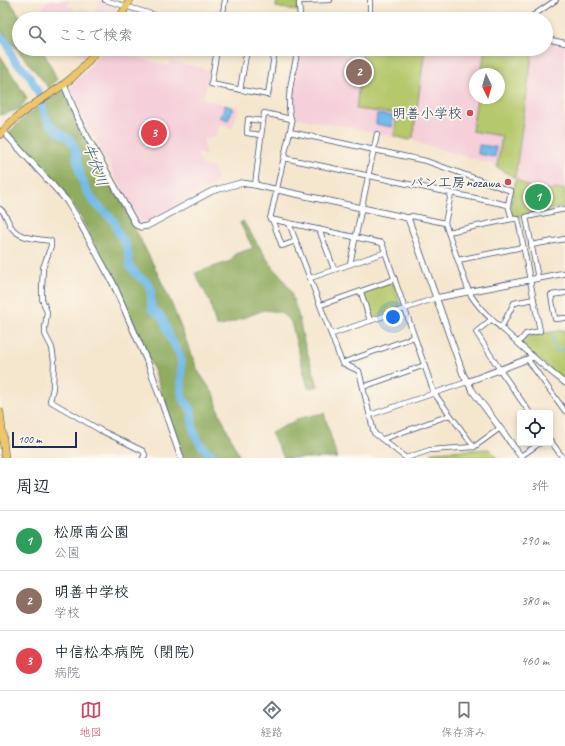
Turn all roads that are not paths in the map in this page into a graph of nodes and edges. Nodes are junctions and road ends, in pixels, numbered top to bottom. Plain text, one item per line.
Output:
1 (105, 0) edge
2 (130, 0) edge
3 (225, 0) edge
4 (330, 0) edge
5 (370, 0) edge
6 (556, 0) edge
7 (299, 1) edge
8 (126, 7) junction
9 (123, 12) edge
10 (138, 12) edge
11 (224, 12) edge
12 (300, 12) edge
13 (370, 12) edge
14 (538, 12) edge
15 (553, 40) edge
16 (565, 43) edge
17 (92, 56) edge
18 (216, 56) edge
19 (246, 56) edge
20 (274, 56) edge
21 (297, 56) edge
22 (62, 86) junction
23 (240, 90) junction
24 (291, 119) junction
25 (262, 121) junction
26 (3, 131) edge
27 (290, 132) junction
28 (377, 134) dead end
29 (260, 135) junction
30 (374, 150) junction
31 (284, 158) junction
32 (368, 176) junction
33 (255, 185) junction
34 (277, 190) junction
35 (451, 194) junction
36 (508, 205) junction
37 (362, 208) junction
38 (0, 209) edge
39 (565, 209) edge
40 (408, 218) junction
41 (272, 219) junction
42 (512, 219) junction
43 (290, 223) junction
44 (445, 223) junction
45 (319, 229) junction
46 (448, 232) junction
47 (356, 237) junction
48 (565, 239) edge
49 (296, 240) junction
50 (531, 245) junction
51 (523, 247) junction
52 (386, 252) junction
53 (458, 260) junction
54 (350, 264) junction
55 (334, 269) junction
56 (565, 273) edge
57 (310, 278) junction
58 (538, 278) junction
59 (395, 279) junction
60 (530, 280) junction
61 (361, 292) junction
62 (469, 292) junction
63 (565, 293) edge
64 (436, 298) junction
65 (534, 299) junction
66 (321, 305) junction
67 (405, 309) junction
68 (565, 318) edge
69 (492, 320) junction
70 (370, 321) junction
71 (501, 328) junction
72 (332, 334) junction
73 (414, 337) junction
74 (518, 343) junction
75 (531, 359) junction
76 (342, 362) junction
77 (425, 365) junction
78 (500, 370) junction
79 (467, 382) junction
80 (565, 383) edge
81 (363, 387) junction
82 (434, 392) junction
83 (528, 410) edge
84 (565, 411) edge
85 (0, 412) edge
86 (370, 415) junction
87 (450, 415) junction
88 (500, 428) junction
89 (383, 439) junction
90 (553, 443) edge
91 (536, 446) edge
92 (474, 447) junction
93 (563, 455) edge
94 (521, 457) edge
95 (5, 458) edge
96 (143, 458) edge
97 (181, 458) edge

1 - 8 street
2 - 8 main road
3 - 11 street
4 - 7 street
5 - 13 street
6 - 14 street
7 - 12 street
8 - 9 main road
8 - 10 street
15 - 16 street
17 - 22 main road
18 - 23 street
19 - 23 street
20 - 23 street
21 - 24 street
22 - 26 main road
22 - 33 street
24 - 25 street
24 - 27 street
25 - 29 street
25 - 29 street
26 - 97 street
27 - 30 street
27 - 31 street
28 - 30 street
29 - 33 street
30 - 32 street
30 - 36 street
31 - 32 street
31 - 34 street
32 - 35 street
32 - 37 street
33 - 34 street
34 - 37 street
34 - 41 street
35 - 36 street
35 - 44 street
36 - 42 street
37 - 40 street
37 - 47 street
38 - 96 street
39 - 50 street
40 - 44 street
40 - 64 street
41 - 43 street
41 - 49 street
42 - 46 street
42 - 51 street
43 - 45 street
43 - 49 street
44 - 46 street
45 - 47 street
45 - 55 street
46 - 53 street
47 - 52 street
47 - 54 street
48 - 50 street
49 - 57 street
50 - 58 street
51 - 53 street
51 - 60 street
52 - 54 street
52 - 59 street
53 - 62 street
54 - 55 street
55 - 57 street
56 - 58 street
57 - 66 street
58 - 60 street
59 - 61 street
59 - 67 street
60 - 62 street
60 - 65 street
61 - 66 street
61 - 70 street
62 - 64 street
62 - 69 street
63 - 68 street
64 - 67 street
64 - 79 street
65 - 71 street
65 - 74 street
66 - 72 street
67 - 70 street
67 - 73 street
69 - 71 street
69 - 78 street
70 - 72 street
71 - 74 street
72 - 76 street
73 - 76 street
73 - 77 street
74 - 75 street
75 - 78 street
75 - 80 street
75 - 84 street
76 - 81 street
77 - 81 street
77 - 82 street
78 - 79 street
78 - 83 street
79 - 82 street
79 - 88 street
81 - 86 street
82 - 86 street
82 - 87 street
85 - 95 main road
86 - 89 street
87 - 89 street
87 - 92 street
88 - 92 street
88 - 94 street
89 - 92 street
90 - 93 street
91 - 94 street

